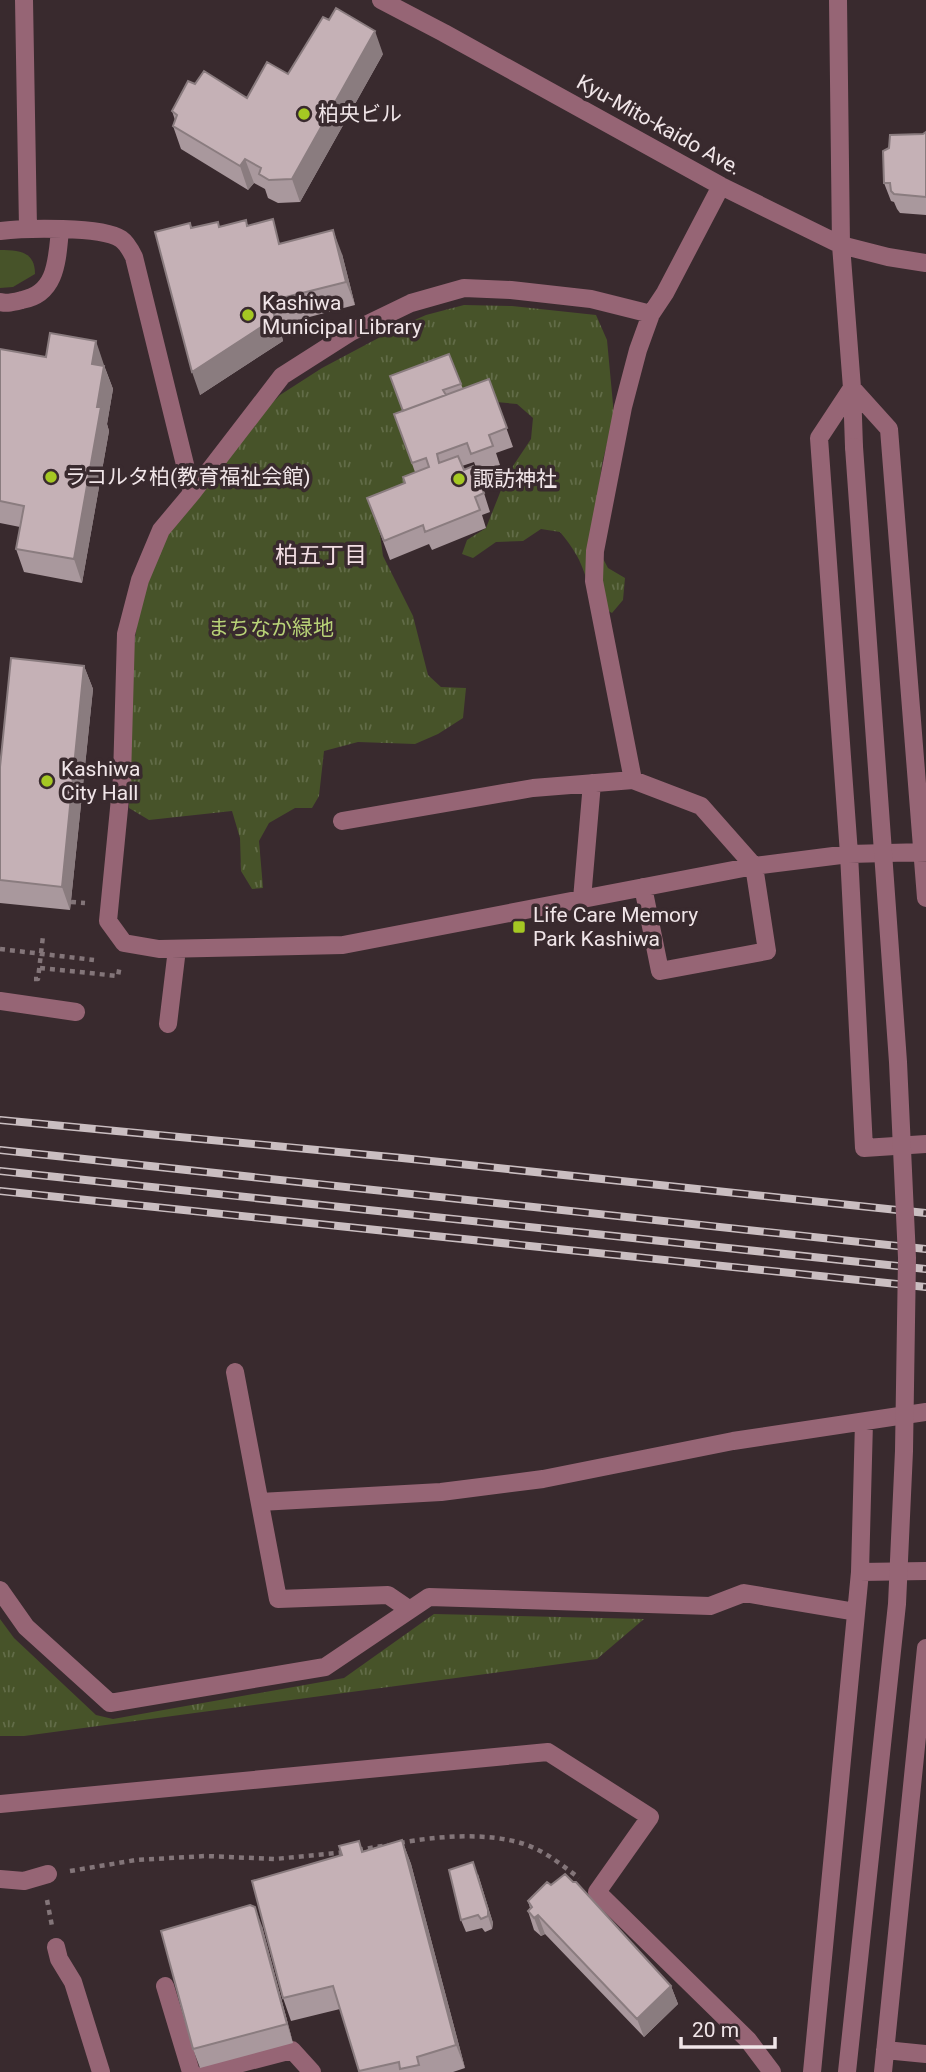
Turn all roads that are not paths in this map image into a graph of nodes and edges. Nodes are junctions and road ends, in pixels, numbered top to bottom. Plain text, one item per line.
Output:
1 (24, 0) edge
2 (380, 0) edge
3 (838, 0) edge
4 (721, 187) junction
5 (28, 228) junction
6 (60, 230) junction
7 (0, 231) edge
8 (841, 245) junction
9 (926, 263) edge
10 (0, 302) edge
11 (651, 314) junction
12 (852, 388) junction
13 (192, 493) junction
14 (633, 780) junction
15 (592, 783) junction
16 (342, 821) dead end
17 (924, 852) edge
18 (849, 854) junction
19 (754, 866) junction
20 (643, 887) junction
21 (582, 898) junction
22 (926, 898) edge
23 (177, 949) junction
24 (0, 1001) edge
25 (76, 1012) dead end
26 (168, 1024) dead end
27 (926, 1144) edge
28 (235, 1371) dead end
29 (926, 1412) edge
30 (864, 1422) junction
31 (260, 1502) junction
32 (926, 1571) edge
33 (860, 1572) junction
34 (0, 1590) edge
35 (410, 1610) junction
36 (856, 1612) junction
37 (926, 1648) edge
38 (0, 1804) edge
39 (45, 1875) road end
40 (0, 1879) edge
41 (56, 1947) road end
42 (165, 1986) dead end
43 (886, 2050) junction
44 (926, 2054) edge
45 (101, 2072) edge
46 (191, 2072) edge
47 (207, 2072) edge
48 (312, 2072) edge
49 (772, 2072) edge
50 (812, 2072) edge
51 (847, 2072) edge
52 (883, 2072) edge

1 - 5 street
2 - 4 street, Kyu-Mito-kaido Ave.
3 - 8 street
4 - 8 street, Kyu-Mito-kaido Ave.
4 - 11 street
5 - 6 street
5 - 7 street
6 - 10 street
6 - 13 street
8 - 9 street, Kyu-Mito-kaido Ave.
8 - 12 street
11 - 13 street
11 - 14 street
12 - 17 street
12 - 18 street
12 - 51 street, bridge
13 - 23 street
14 - 15 street
14 - 19 street
15 - 16 street
15 - 21 street
17 - 18 street
17 - 22 street
18 - 19 street
18 - 27 street
19 - 20 street
19 - 20 street
20 - 21 street
21 - 23 street
23 - 26 street
24 - 25 street
28 - 31 street
29 - 30 street
30 - 31 street
30 - 33 street
31 - 35 street
32 - 33 street
33 - 36 street
34 - 35 street
35 - 36 street
36 - 50 street
37 - 43 street
38 - 49 street
39 - 40 street
41 - 45 street
42 - 46 street
43 - 44 street
43 - 52 street
47 - 48 street

